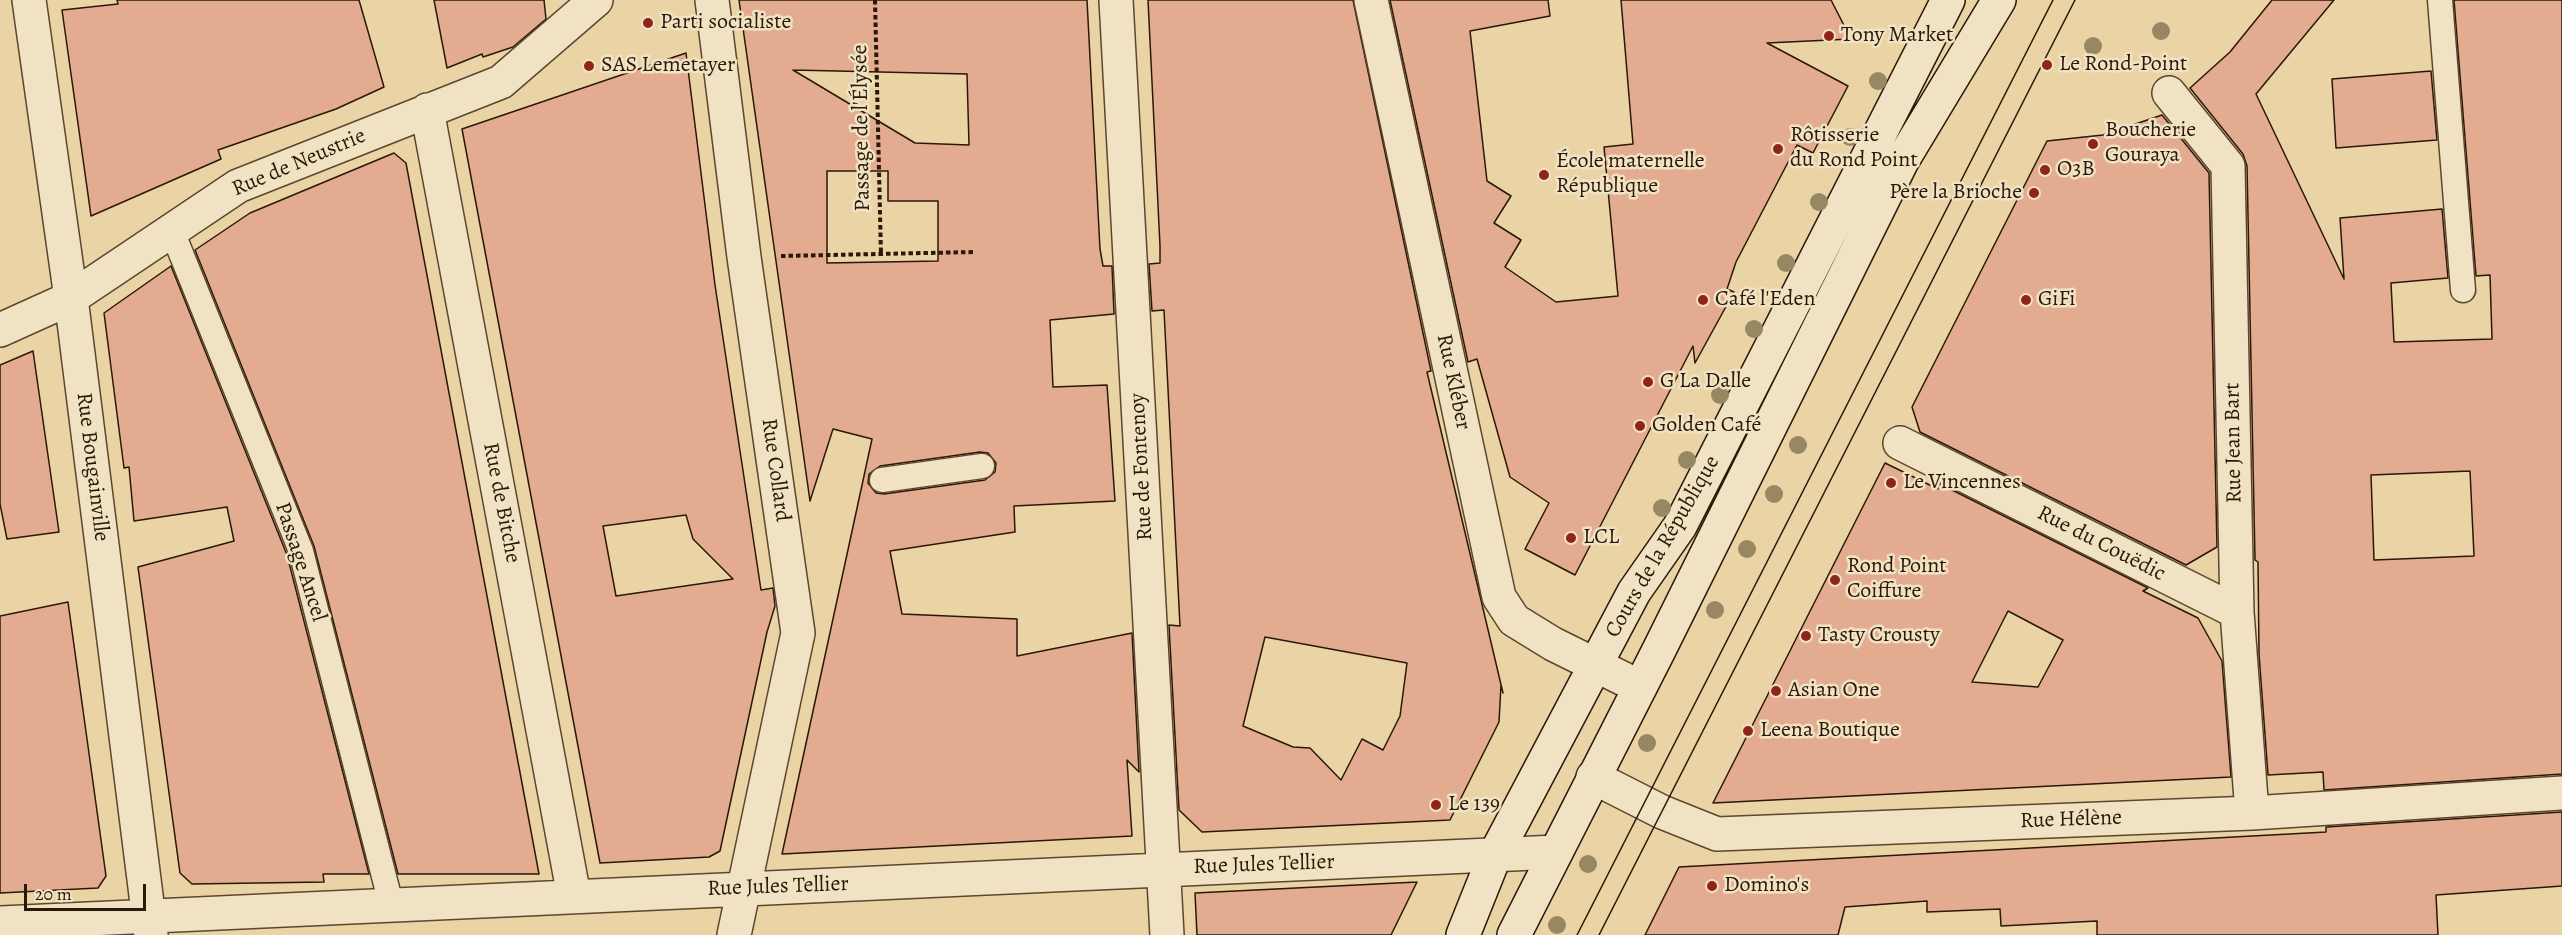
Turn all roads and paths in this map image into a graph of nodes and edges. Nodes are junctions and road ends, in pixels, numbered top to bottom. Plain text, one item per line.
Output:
1 (29, 0) edge
2 (596, 0) edge
3 (712, 0) edge
4 (875, 0) edge
5 (1116, 0) edge
6 (1371, 0) edge
7 (1948, 0) edge
8 (1999, 0) edge
9 (2440, 0) edge
10 (2169, 93) dead end
11 (427, 110) junction
12 (172, 231) junction
13 (975, 252) dead end
14 (881, 255) junction
15 (744, 256) junction
16 (2463, 290) dead end
17 (71, 298) junction
18 (0, 330) edge
19 (1900, 443) dead end
20 (982, 466) dead end
21 (882, 480) dead end
22 (2237, 612) junction
23 (1596, 666) junction
24 (1640, 687) junction
25 (1593, 777) junction
26 (2562, 793) edge
27 (2252, 813) junction
28 (1556, 852) junction
29 (1495, 855) junction
30 (1163, 870) junction
31 (744, 888) junction
32 (574, 896) junction
33 (391, 904) junction
34 (0, 923) edge
35 (150, 925) edge
36 (734, 935) edge
37 (1167, 935) edge
38 (1463, 935) edge
39 (1514, 935) edge

1 - 17 street, Rue Bougainville
2 - 11 street, Rue de Neustrie
3 - 15 street, Rue Collard
4 - 14 path, Passage de l'Élysée
5 - 30 street, Rue de Fontenoy
6 - 23 street, Rue Kléber
7 - 23 street, Cours de la République
8 - 24 street, Cours de la République
9 - 16 lane
10 - 22 street, Rue Jean Bart
11 - 12 street, Rue de Neustrie
11 - 32 street, Rue de Bitche
12 - 17 street, Rue de Neustrie
12 - 33 lane, Passage Ancel
13 - 14 path
14 - 15 path
15 - 31 street, Rue Collard
17 - 18 street, Rue de Neustrie
17 - 35 street, Rue Bougainville
19 - 22 street, Rue du Couëdic
20 - 21 lane
22 - 27 street, Rue Jean Bart
23 - 24 street, Rue Kléber
23 - 29 street, Cours de la République
24 - 25 street, Cours de la République
25 - 27 street, Rue Hélène
25 - 28 street, Cours de la République
26 - 27 street, Rue Hélène
28 - 29 street, Rue Jules Tellier
28 - 39 street, Cours de la République
29 - 30 street, Rue Jules Tellier
29 - 38 street, Cours de la République
30 - 31 street, Rue Jules Tellier
30 - 37 street, Rue de Fontenoy
31 - 32 street, Rue Jules Tellier
31 - 36 street, Rue Collard
32 - 33 street, Rue Jules Tellier
33 - 35 street, Rue Jules Tellier
34 - 35 street, Rue Jules Tellier

